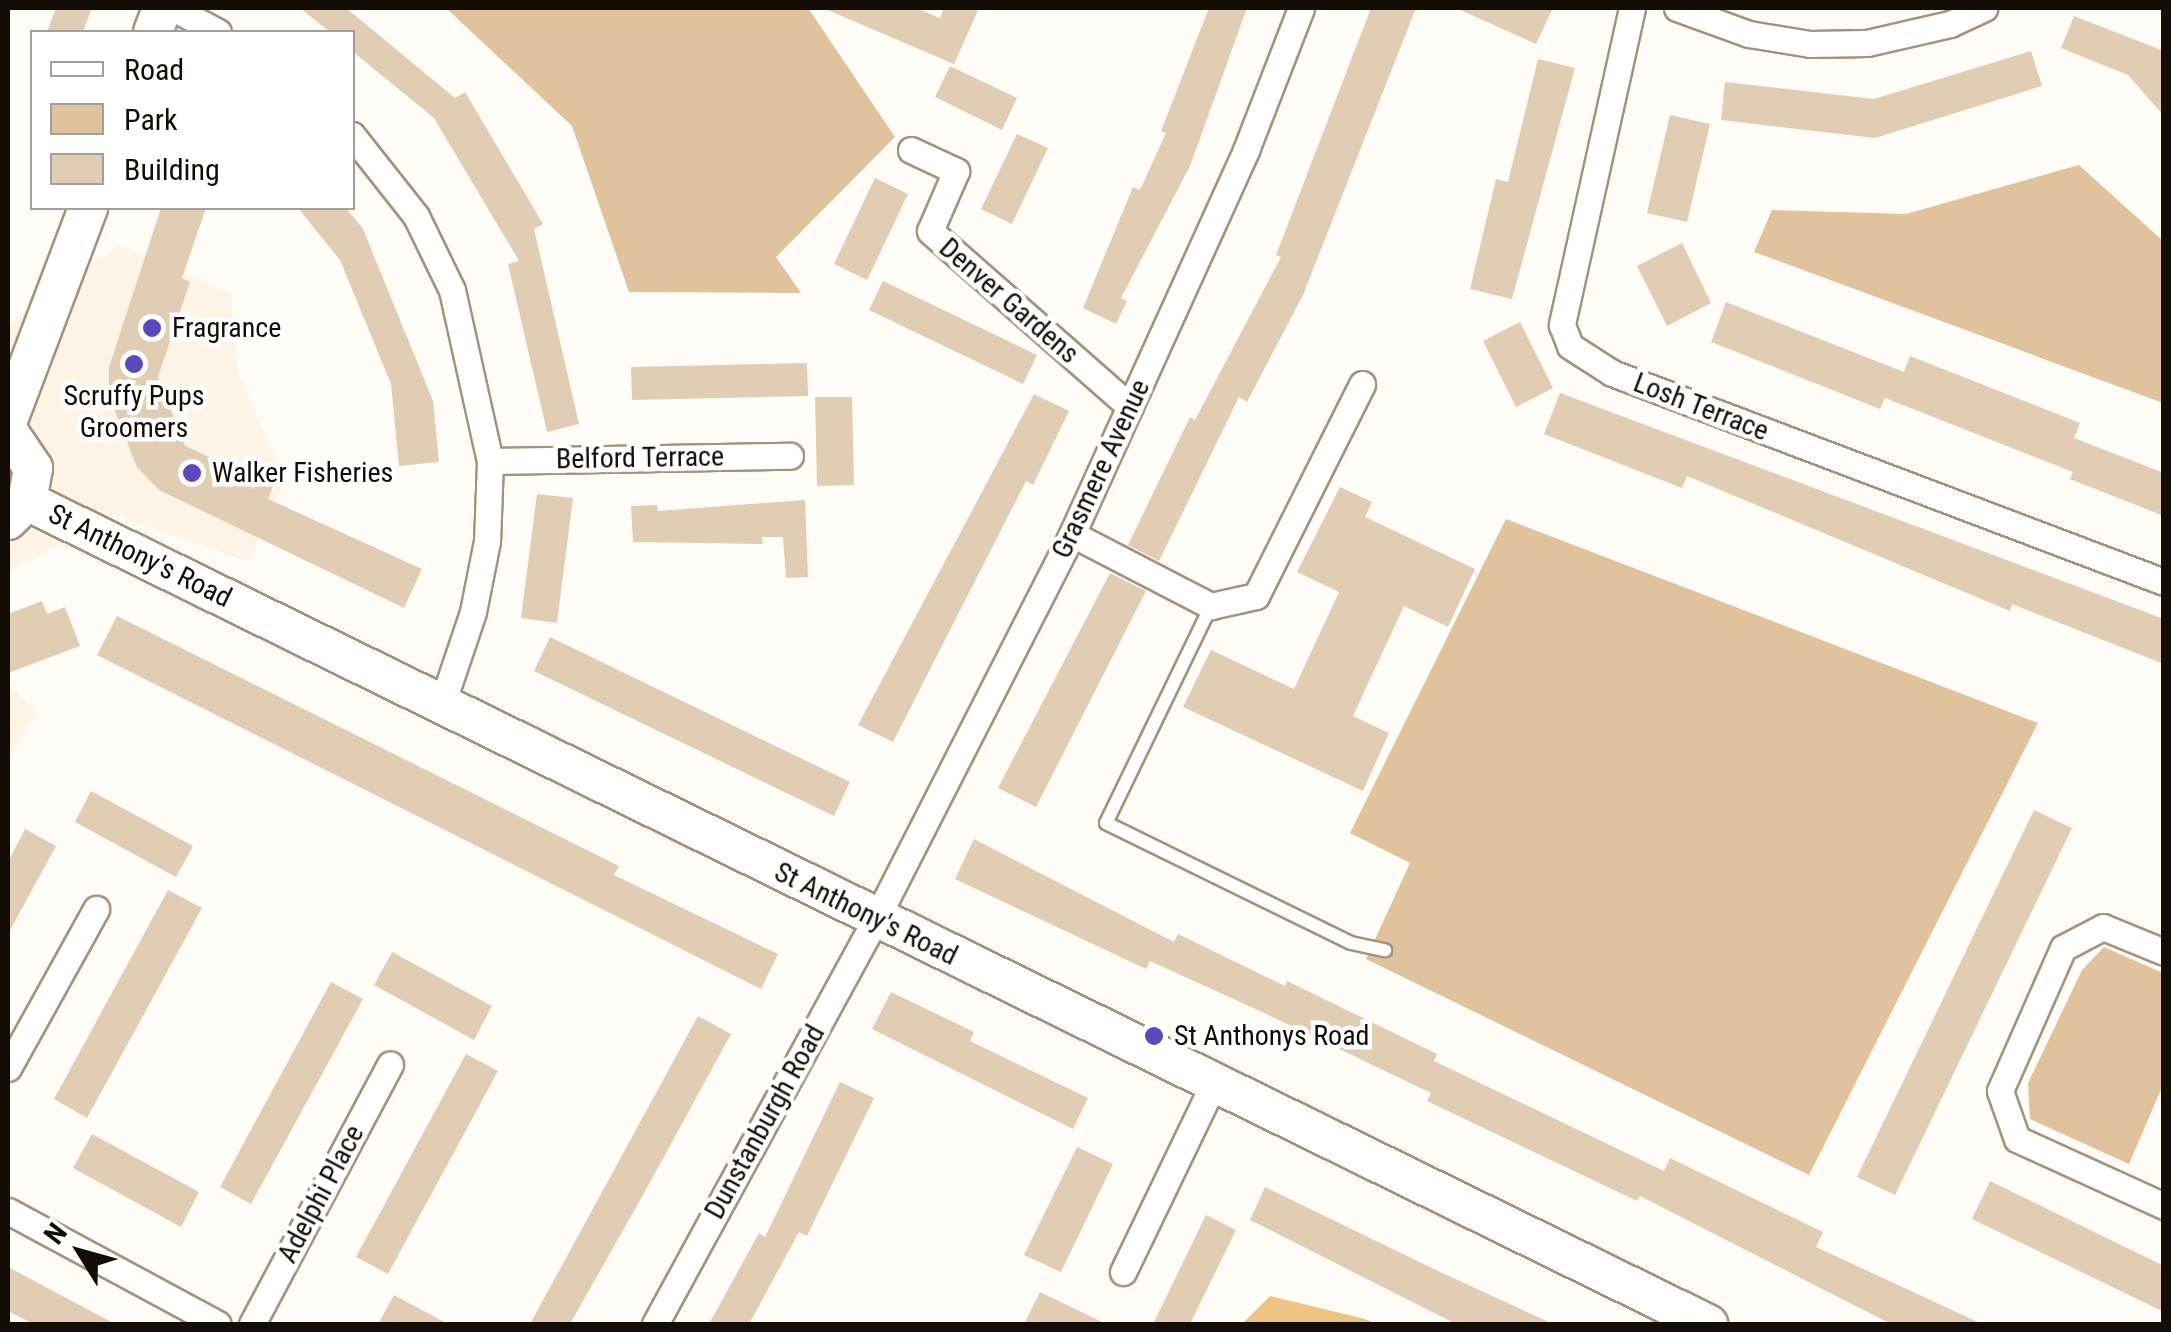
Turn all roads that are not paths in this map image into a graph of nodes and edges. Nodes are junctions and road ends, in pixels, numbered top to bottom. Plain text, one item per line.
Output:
1 (173, 8) edge
2 (1301, 8) edge
3 (1632, 8) edge
4 (1676, 8) edge
5 (1986, 8) edge
6 (214, 30) edge
7 (355, 139) edge
8 (911, 150) dead end
9 (87, 210) edge
10 (1362, 384) dead end
11 (1130, 407) junction
12 (8, 420) edge
13 (8, 431) edge
14 (790, 456) dead end
15 (490, 461) junction
16 (17, 511) edge
17 (1072, 534) junction
18 (2164, 582) edge
19 (1211, 606) junction
20 (441, 707) junction
21 (96, 909) dead end
22 (876, 919) junction
23 (1385, 950) dead end
24 (2164, 952) edge
25 (390, 1064) dead end
26 (8, 1068) edge
27 (1214, 1083) junction
28 (2164, 1206) edge
29 (8, 1211) edge
30 (1124, 1272) dead end
31 (218, 1324) edge
32 (252, 1324) edge
33 (655, 1324) edge
34 (1708, 1324) edge

1 - 6 street
2 - 11 street, Grasmere Avenue
3 - 18 street, Losh Terrace
4 - 5 street
7 - 15 street
8 - 11 street, Denver Gardens
9 - 12 street
10 - 19 street
11 - 17 street, Grasmere Avenue
13 - 16 street
14 - 15 street, Belford Terrace
15 - 20 street
16 - 20 street, St Anthony's Road
17 - 19 street
17 - 22 street, Grasmere Avenue
19 - 23 lane
20 - 22 street, St Anthony's Road
21 - 26 street
22 - 27 street, St Anthony's Road
22 - 33 street, Dunstanburgh Road
24 - 28 street
25 - 32 street, Adelphi Place
27 - 30 street
27 - 34 street, St Anthony's Road
29 - 31 street

